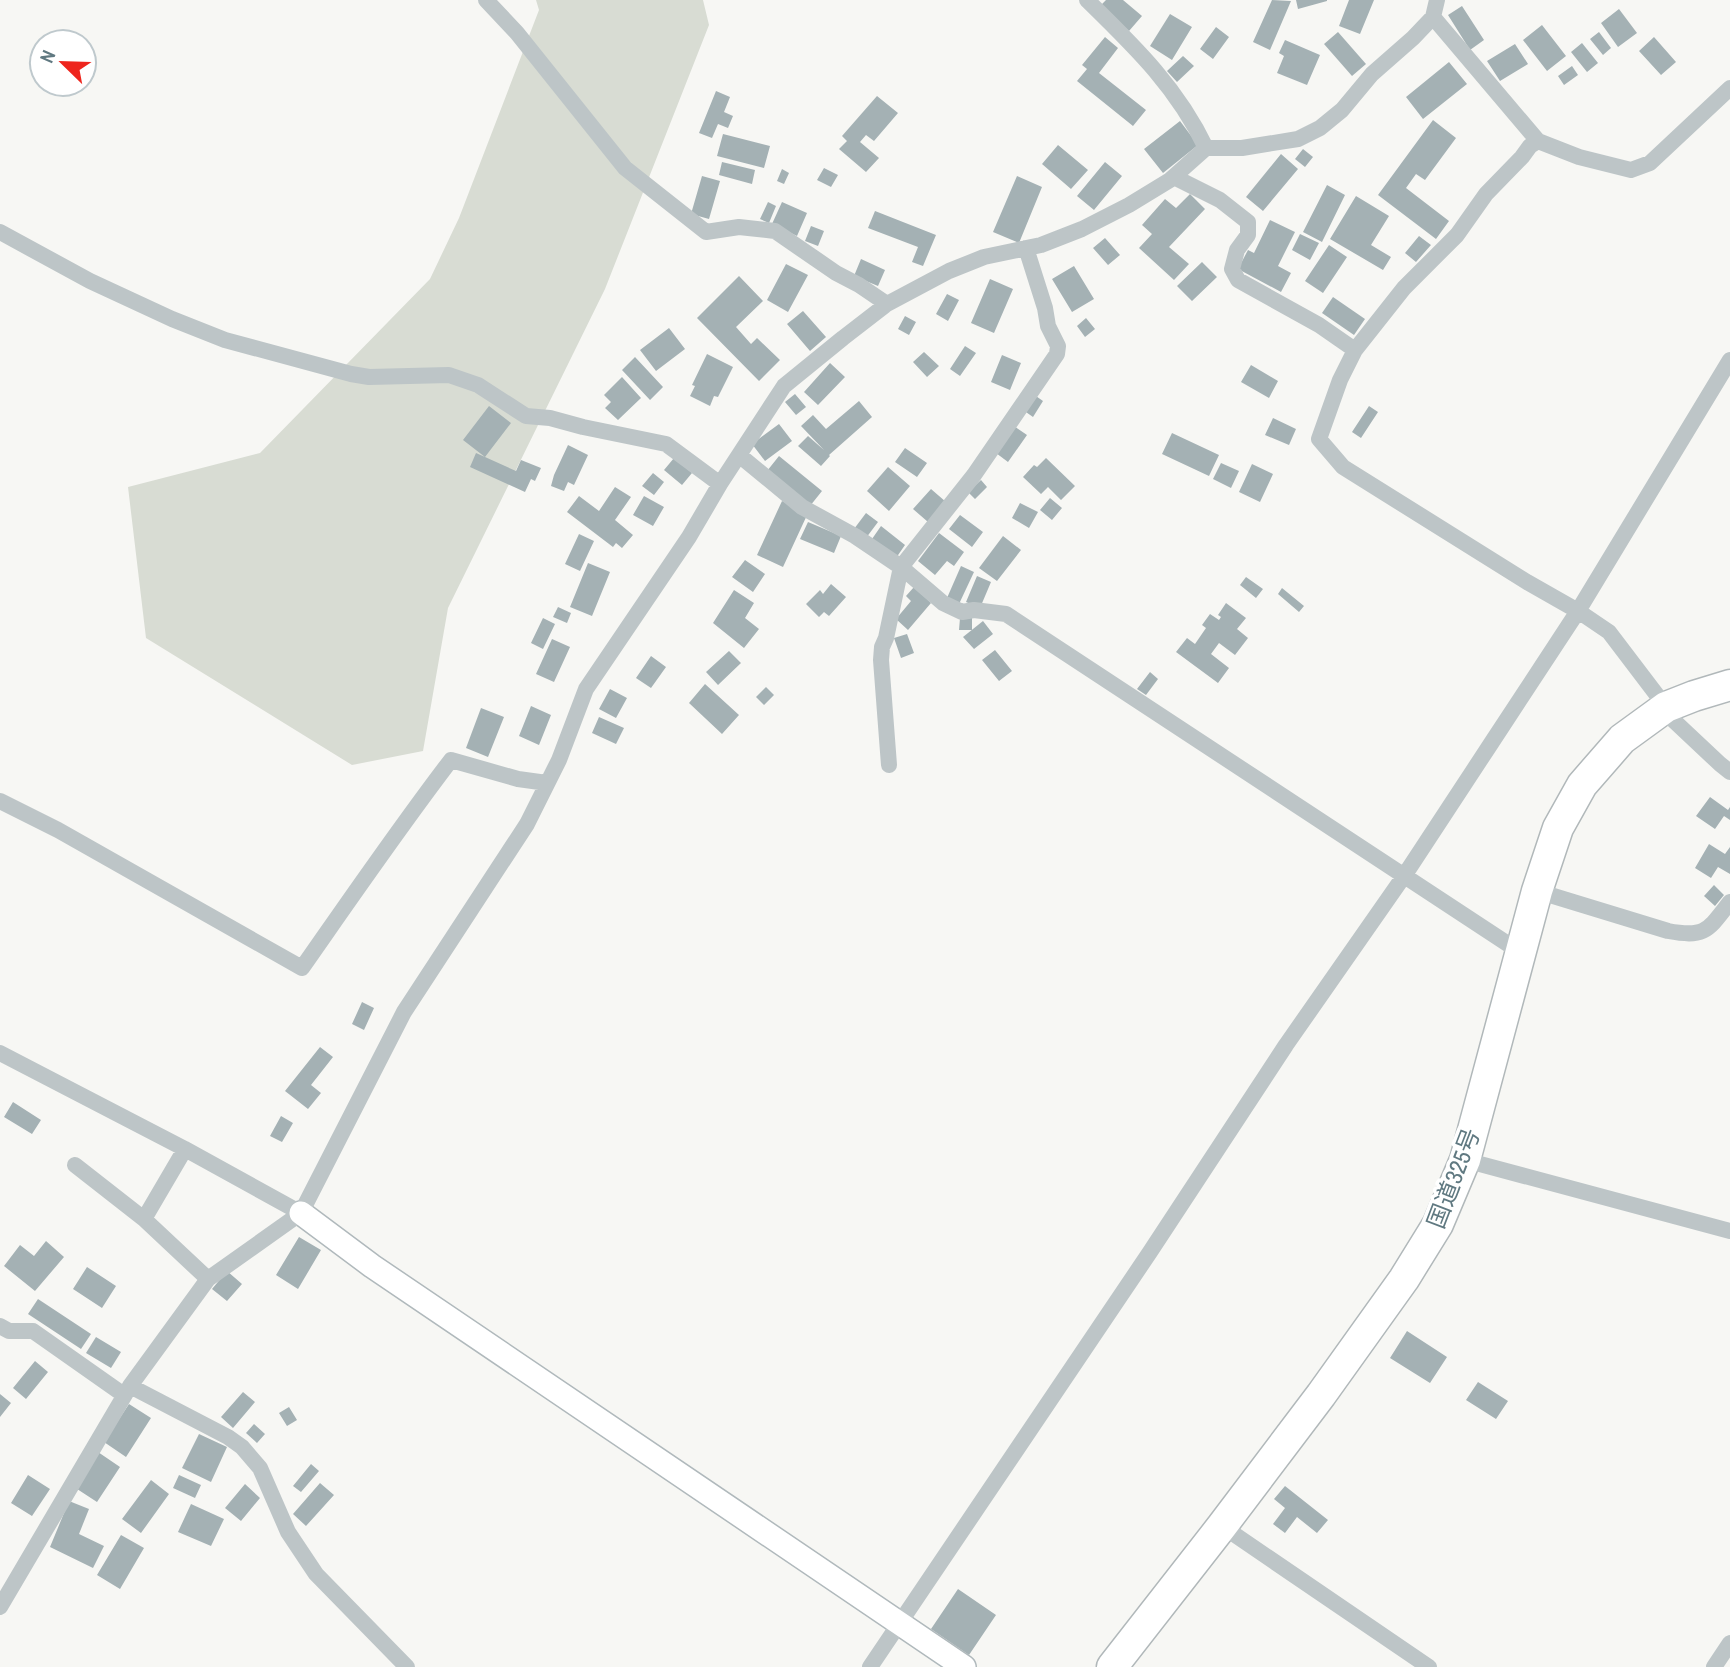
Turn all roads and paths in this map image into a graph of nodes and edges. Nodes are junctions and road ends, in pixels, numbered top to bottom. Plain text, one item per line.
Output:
1 (486, 0) edge
2 (1087, 0) edge
3 (1437, 0) edge
4 (1433, 17) junction
5 (1729, 91) edge
6 (1538, 141) junction
7 (1206, 148) junction
8 (1174, 177) junction
9 (0, 232) edge
10 (1026, 248) junction
11 (887, 304) junction
12 (1355, 350) junction
13 (1730, 360) edge
14 (739, 455) junction
15 (720, 484) junction
16 (901, 567) junction
17 (1578, 611) junction
18 (1730, 685) edge
19 (1666, 708) junction
20 (889, 765) dead end
21 (1730, 772) edge
22 (547, 783) junction
23 (0, 801) edge
24 (1404, 876) junction
25 (1537, 891) junction
26 (1730, 902) edge
27 (1520, 952) junction
28 (0, 1053) edge
29 (185, 1149) junction
30 (1465, 1160) junction
31 (75, 1165) dead end
32 (301, 1213) junction
33 (144, 1219) junction
34 (1730, 1231) edge
35 (208, 1279) junction
36 (0, 1326) edge
37 (127, 1390) junction
38 (1222, 1526) junction
39 (0, 1607) edge
40 (900, 1623) junction
41 (1730, 1643) edge
42 (407, 1667) edge
43 (870, 1667) edge
44 (964, 1667) edge
45 (1112, 1667) edge
46 (1429, 1667) edge
47 (1714, 1667) edge

1 - 11 street
2 - 7 street
3 - 4 street
4 - 6 street
4 - 7 street
5 - 6 street
6 - 12 street
7 - 8 street
8 - 10 street
8 - 12 street
9 - 15 street
10 - 11 street
10 - 16 street
11 - 14 street
12 - 17 street
13 - 17 street
14 - 15 street
14 - 16 street
15 - 22 street
16 - 20 street
16 - 24 street
17 - 19 street
17 - 24 street
18 - 19 highway, 国道325号
19 - 21 street
19 - 25 highway, 国道325号
22 - 23 street
22 - 32 street
24 - 27 street
24 - 40 street
25 - 26 street
25 - 27 highway, 国道325号
27 - 30 highway, 国道325号
28 - 29 street
29 - 32 street
29 - 33 street
30 - 34 street
30 - 38 highway, 国道325号
31 - 33 street
32 - 35 street
32 - 40 street
33 - 35 street
35 - 37 street
36 - 37 street
37 - 39 street
37 - 42 street
38 - 45 highway, 国道325号
38 - 46 street
40 - 43 street
40 - 44 street
41 - 47 street

